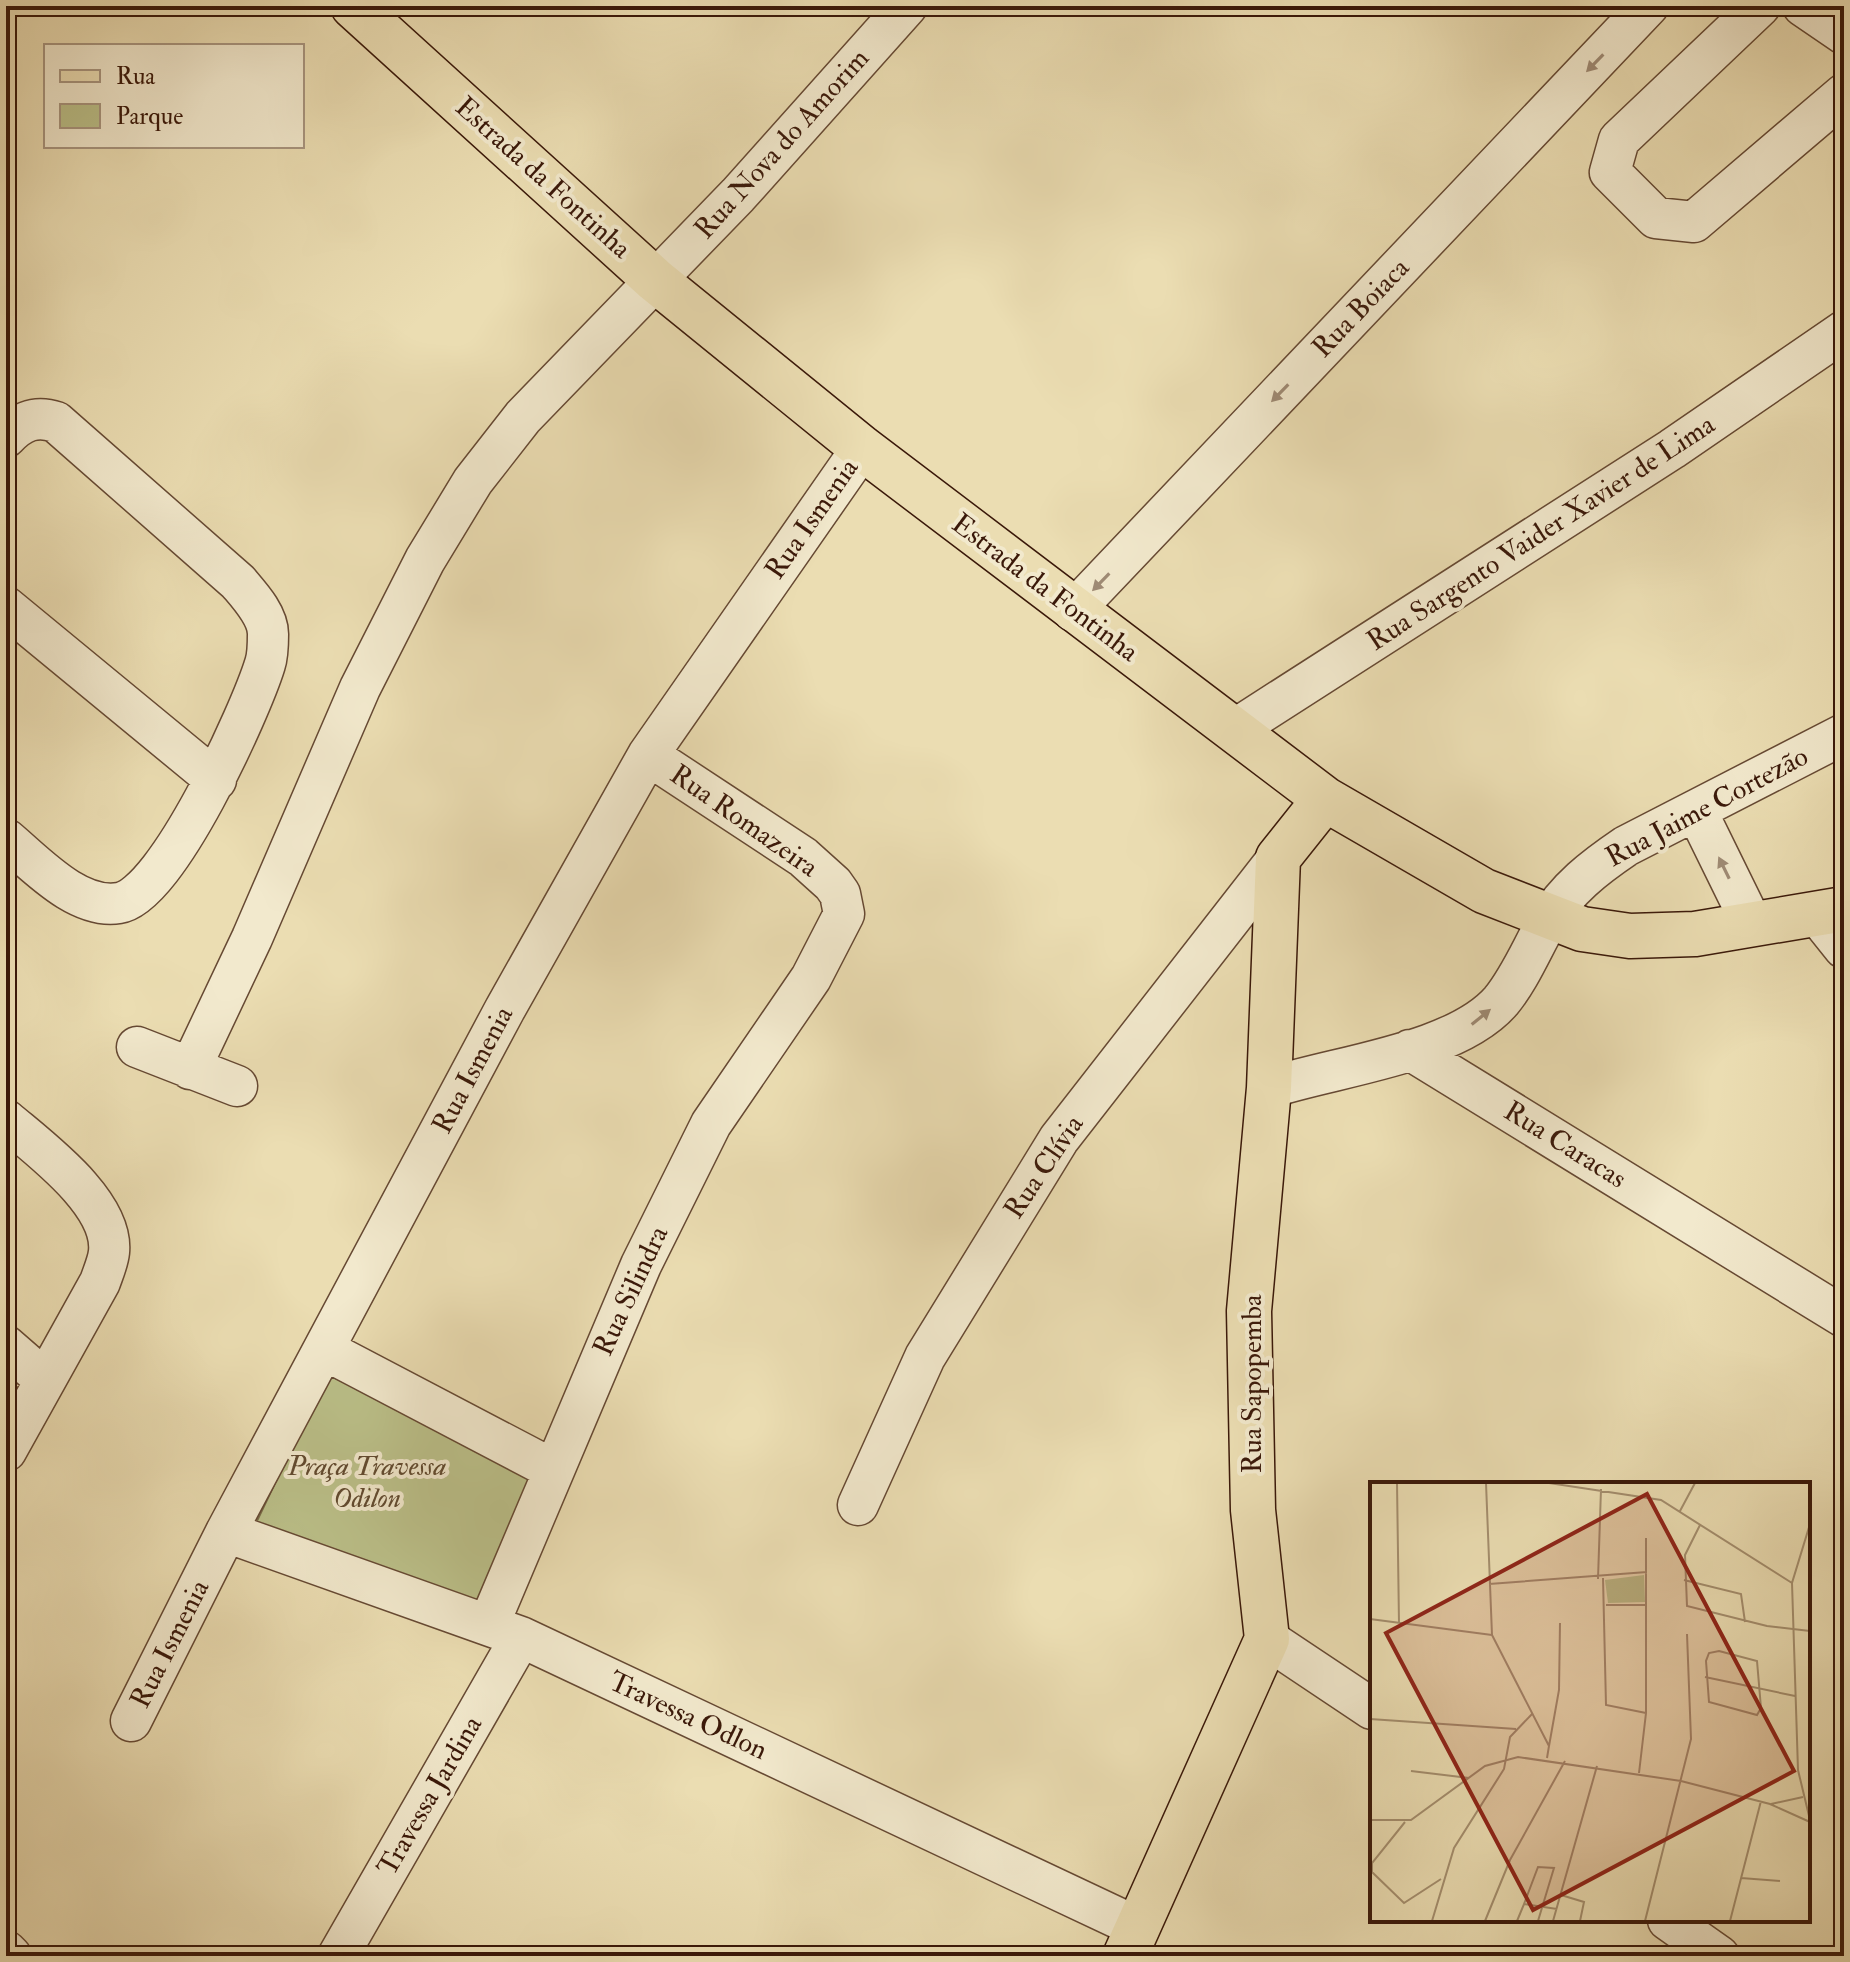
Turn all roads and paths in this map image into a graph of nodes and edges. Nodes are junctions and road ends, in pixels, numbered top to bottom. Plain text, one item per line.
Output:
1 (353, 6) edge
2 (907, 6) edge
3 (1648, 6) edge
4 (1760, 6) edge
5 (1803, 6) edge
6 (1844, 34) edge
7 (1844, 94) edge
8 (655, 280) junction
9 (1844, 331) edge
10 (6, 437) edge
11 (862, 448) junction
12 (6, 607) edge
13 (1073, 611) junction
14 (1234, 730) junction
15 (1844, 734) edge
16 (648, 755) junction
17 (216, 780) junction
18 (1325, 799) junction
19 (1697, 812) junction
20 (6, 839) edge
21 (1278, 858) junction
22 (1830, 911) edge
23 (1549, 919) junction
24 (1752, 924) junction
25 (1844, 948) edge
26 (811, 978) joint
27 (137, 1047) dead end
28 (1410, 1050) junction
29 (190, 1069) junction
30 (237, 1086) dead end
31 (1269, 1088) junction
32 (6, 1120) edge
33 (1844, 1317) edge
34 (6, 1346) edge
35 (325, 1350) junction
36 (45, 1380) junction
37 (6, 1451) edge
38 (552, 1469) junction
39 (858, 1505) dead end
40 (226, 1532) junction
41 (505, 1630) junction
42 (1267, 1639) junction
43 (1370, 1708) edge
44 (131, 1721) dead end
45 (1671, 1922) edge
46 (1132, 1942) edge
47 (6, 1951) edge
48 (11, 1956) edge
49 (338, 1956) edge
50 (1719, 1956) edge

1 - 8 main road, Estrada da Fontinha
2 - 8 street, Rua Nova do Amorim
3 -> 13 street, Rua Boiaca
4 - 7 street
5 - 6 street
8 - 11 main road, Estrada da Fontinha
8 - 29 street, Rua Nova do Amorim
9 - 14 street, Rua Sargento Vaider Xavier de Lima
10 - 17 street
11 - 13 main road, Estrada da Fontinha
11 - 16 street, Rua Ismenia
12 - 17 street
13 - 14 main road, Estrada da Fontinha
14 - 18 main road, Estrada da Fontinha
15 - 19 street, Rua Jaime Cortezão
16 - 26 street, Rua Romazeira
16 - 35 street, Rua Ismenia
17 - 20 street
18 - 21 main road
18 - 23 main road, Estrada da Fontinha
19 - 23 street, Rua Jaime Cortezão
24 -> 19 street
21 - 31 main road, Rua Sapopemba
21 - 39 street, Rua Clívia
22 - 24 main road, Estrada da Fontinha
22 - 25 street
23 - 24 main road, Estrada da Fontinha
28 -> 23 street, Rua Jaime Cortezão
26 - 38 street, Rua Silindra
27 - 29 street
28 - 31 street
28 - 33 street, Rua Caracas
29 - 30 street
31 - 42 main road, Rua Sapopemba
32 - 36 street
34 - 36 street
35 - 38 street
35 - 40 street, Rua Ismenia
36 - 37 street
38 - 41 street, Rua Silindra
40 - 41 street, Travessa Odlon
40 - 44 street, Rua Ismenia
41 - 46 street, Travessa Odlon
41 - 49 street, Travessa Jardina
42 - 43 street
42 - 46 main road
45 - 50 street
47 - 48 street

